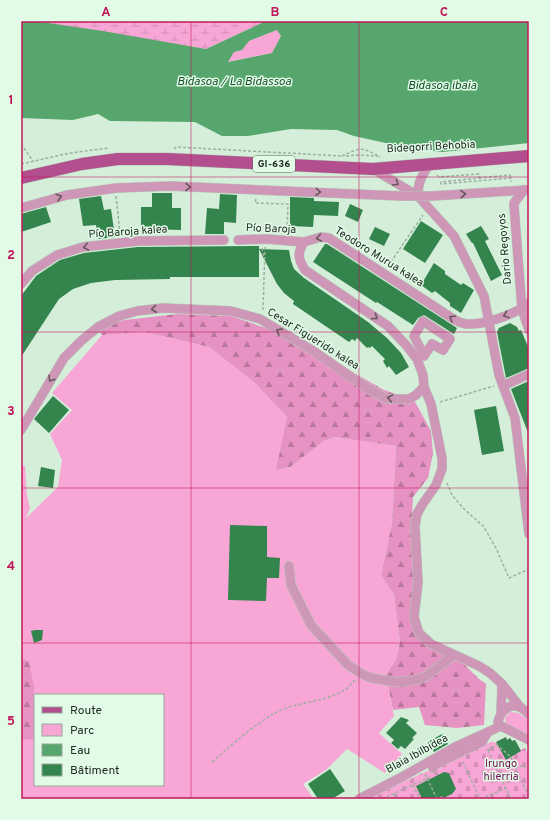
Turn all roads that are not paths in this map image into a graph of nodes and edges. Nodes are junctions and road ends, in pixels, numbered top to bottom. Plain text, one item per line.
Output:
1 (529, 156) edge
2 (429, 165) junction
3 (373, 169) junction
4 (21, 178) edge
5 (526, 190) edge
6 (494, 192) junction
7 (418, 196) junction
8 (514, 203) junction
9 (21, 208) edge
10 (224, 240) dead end
11 (238, 240) dead end
12 (304, 242) junction
13 (21, 284) edge
14 (526, 306) edge
15 (490, 320) junction
16 (529, 330) edge
17 (529, 374) edge
18 (502, 385) junction
19 (424, 387) junction
20 (21, 430) edge
21 (529, 534) edge
22 (289, 566) dead end
23 (454, 655) junction
24 (502, 684) junction
25 (520, 707) junction
26 (502, 712) junction
27 (529, 714) edge
28 (499, 724) junction
29 (488, 732) junction
30 (529, 740) edge
31 (430, 772) road end
32 (360, 799) edge

1 - 2 main road, GI-636
2 - 3 main road, GI-636
2 - 7 street
3 - 4 main road, GI-636
3 -> 7 street
5 - 6 street
5 - 8 street, Dario Regoyos
6 - 8 street
9 -> 6 street, bridge
7 - 15 street
8 - 14 street, Dario Regoyos
10 -> 13 street, Pío Baroja kalea
11 - 12 street, Pío Baroja
15 -> 12 street, Teodoro Murua kalea
12 -> 19 street
14 -> 15 street, Teodoro Murua kalea
14 - 16 street, Dario Regoyos
15 - 18 street
17 - 18 street
18 - 21 street
19 -> 20 street, Cesar Figuerido kalea
19 - 23 street
22 - 23 street
23 - 24 street
24 - 25 street
24 - 26 street
25 - 26 street
25 - 27 street
26 - 28 street
28 - 29 street, Blaia Ibilbidea
28 - 30 street
29 - 31 street
29 - 32 street, Blaia Ibilbidea

